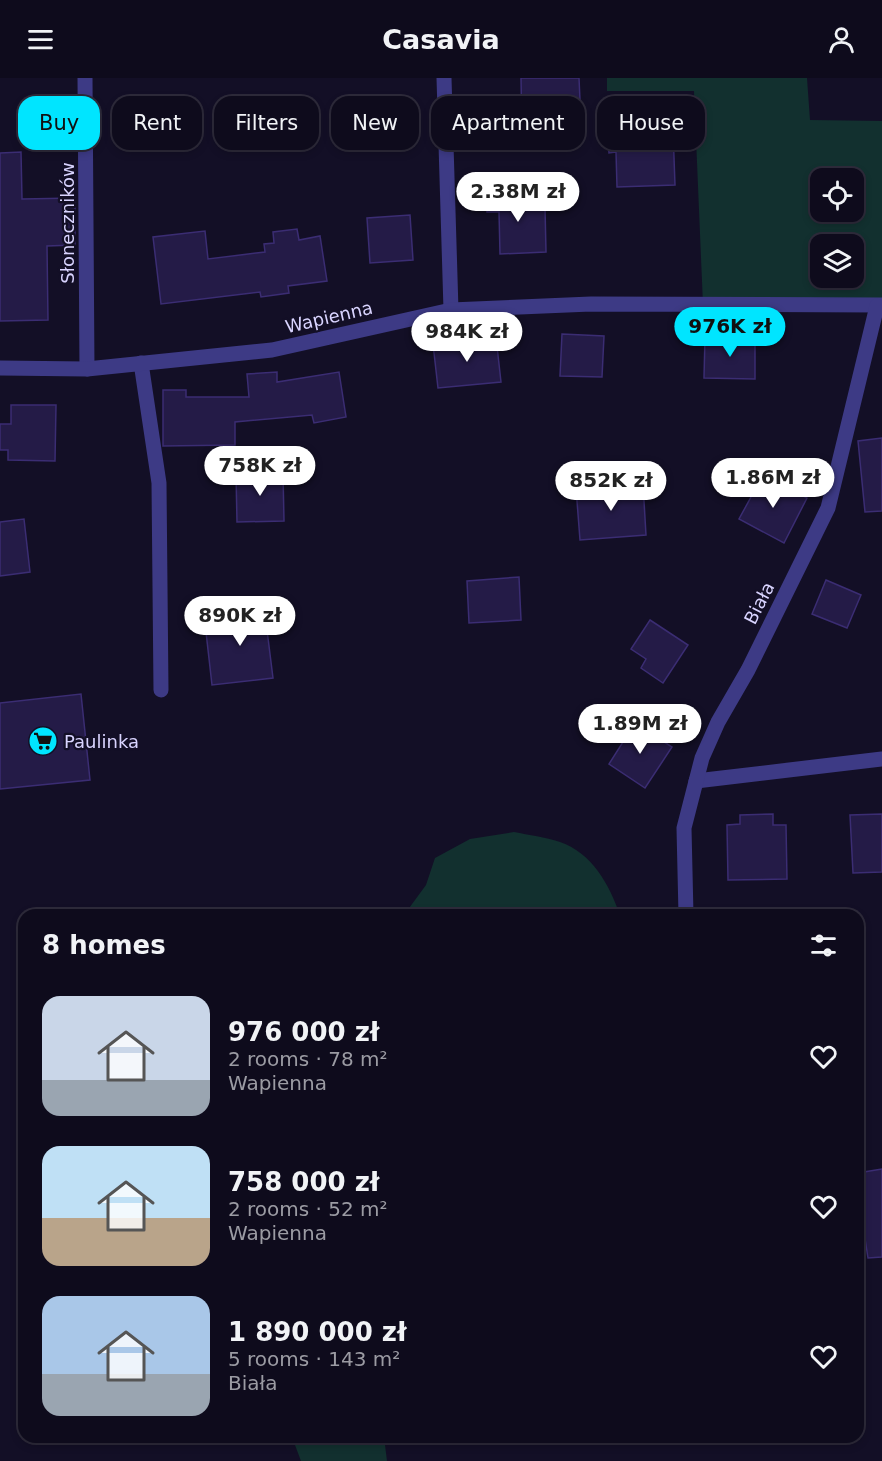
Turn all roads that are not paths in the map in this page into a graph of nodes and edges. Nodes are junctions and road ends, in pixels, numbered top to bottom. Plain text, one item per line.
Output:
1 (85, 78) edge
2 (444, 78) edge
3 (880, 305) edge
4 (451, 310) junction
5 (141, 363) junction
6 (0, 369) edge
7 (87, 369) junction
8 (161, 690) dead end
9 (882, 759) edge
10 (696, 781) junction
11 (686, 909) edge

1 - 7 street, Słoneczników
2 - 4 street
3 - 4 street, Wapienna
3 - 10 street, Biała
4 - 5 street, Wapienna
5 - 7 street, Wapienna
5 - 8 street
6 - 7 street, Wapienna
9 - 10 street
10 - 11 street, Biała

